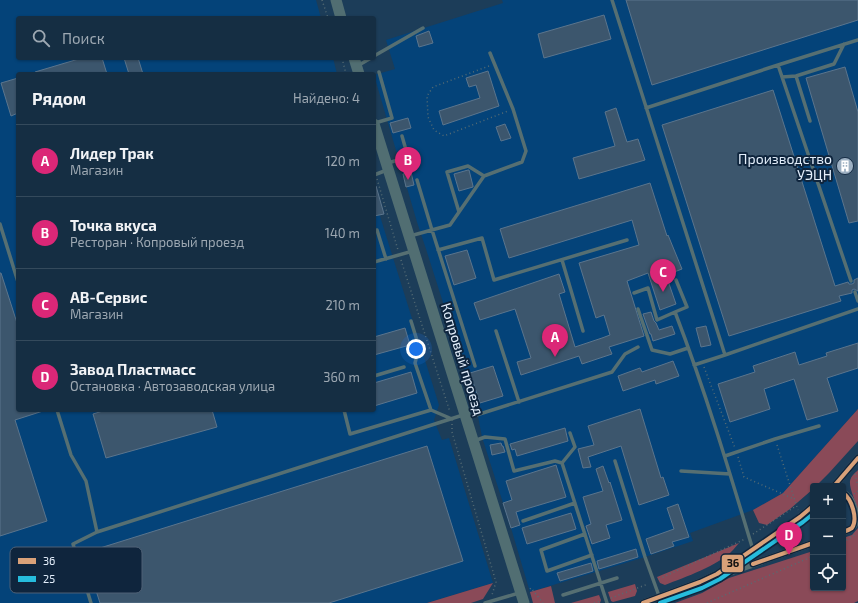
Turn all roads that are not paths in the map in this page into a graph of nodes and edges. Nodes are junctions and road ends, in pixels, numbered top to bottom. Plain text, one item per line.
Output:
1 (336, 0) edge
2 (612, 0) edge
3 (340, 16) edge
4 (423, 28) dead end
5 (858, 40) edge
6 (844, 44) junction
7 (490, 53) dead end
8 (376, 55) edge
9 (367, 60) edge
10 (778, 65) junction
11 (356, 66) edge
12 (379, 72) dead end
13 (796, 76) junction
14 (782, 77) junction
15 (646, 108) junction
16 (810, 121) dead end
17 (376, 122) edge
18 (376, 129) edge
19 (402, 136) dead end
20 (388, 167) junction
21 (376, 173) edge
22 (484, 176) junction
23 (417, 180) dead end
24 (459, 212) junction
25 (0, 224) edge
26 (377, 230) dead end
27 (432, 230) junction
28 (409, 236) junction
29 (627, 240) dead end
30 (438, 250) junction
31 (414, 251) junction
32 (386, 259) junction
33 (562, 260) junction
34 (376, 262) edge
35 (16, 276) edge
36 (676, 280) dead end
37 (851, 281) dead end
38 (855, 292) dead end
39 (634, 293) dead end
40 (858, 301) edge
41 (638, 309) dead end
42 (858, 309) edge
43 (674, 312) junction
44 (411, 321) dead end
45 (496, 331) dead end
46 (583, 331) dead end
47 (638, 347) dead end
48 (688, 348) junction
49 (725, 355) junction
50 (694, 365) junction
51 (475, 366) dead end
52 (404, 367) dead end
53 (376, 375) edge
54 (519, 402) junction
55 (431, 410) junction
56 (58, 412) edge
57 (344, 412) edge
58 (465, 417) junction
59 (452, 419) junction
60 (819, 426) dead end
61 (570, 433) dead end
62 (473, 441) junction
63 (725, 456) junction
64 (858, 458) edge
65 (615, 460) dead end
66 (562, 463) junction
67 (681, 471) dead end
68 (730, 474) junction
69 (837, 483) edge
70 (846, 495) edge
71 (575, 504) junction
72 (810, 509) edge
73 (523, 521) dead end
74 (846, 530) edge
75 (97, 532) junction
76 (585, 534) junction
77 (810, 544) edge
78 (74, 547) edge
79 (753, 550) junction
80 (592, 555) junction
81 (616, 578) dead end
82 (700, 582) junction
83 (601, 583) junction
84 (89, 593) edge
85 (563, 595) dead end
86 (660, 597) junction
87 (522, 598) edge
88 (607, 601) edge
89 (92, 603) edge
90 (485, 603) edge
91 (643, 603) edge

1 - 3 main road
2 - 15 lane
4 - 8 lane
5 - 6 lane
6 - 10 lane
6 - 13 lane
7 - 22 lane
9 - 11 lane
10 - 14 lane
10 - 15 lane
12 - 17 lane
13 - 14 lane
13 - 16 lane
14 - 37 lane
15 - 49 lane
18 - 20 main road, Копровый проезд
19 - 20 lane
20 - 21 lane
20 - 28 main road, Копровый проезд
22 - 24 lane
22 - 24 lane
23 - 27 lane
24 - 27 lane
25 - 35 lane
26 - 32 lane
27 - 28 lane
27 - 30 lane
28 - 31 main road, Копровый проезд
29 - 33 lane
30 - 33 lane
30 - 51 lane
31 - 32 lane
31 - 58 main road, Копровый проезд
32 - 34 lane
33 - 46 lane
36 - 43 lane
38 - 40 lane
39 - 43 lane
41 - 48 lane
42 - 49 lane
43 - 48 lane
44 - 55 lane
45 - 54 lane
47 - 54 lane
48 - 50 lane
49 - 50 lane
50 - 63 lane
52 - 53 lane
54 - 58 lane
55 - 57 lane
55 - 59 lane
56 - 75 lane
58 - 59 lane
58 - 62 main road, Копровый проезд
59 - 75 lane
60 - 63 lane
61 - 66 lane
62 - 66 lane
62 - 87 main road, Копровый проезд
63 - 68 lane
64 - 69 street
65 - 86 lane
66 - 71 lane
67 - 68 lane
68 - 79 lane
70 - 74 street
71 - 73 lane
71 - 76 lane
72 - 79 street
75 - 78 lane
76 - 80 lane
76 - 80 lane
77 - 82 street
79 - 82 street
80 - 83 lane
81 - 83 lane
82 - 86 street
83 - 85 lane
83 - 88 lane
84 - 89 lane
86 - 91 street
87 - 90 lane

